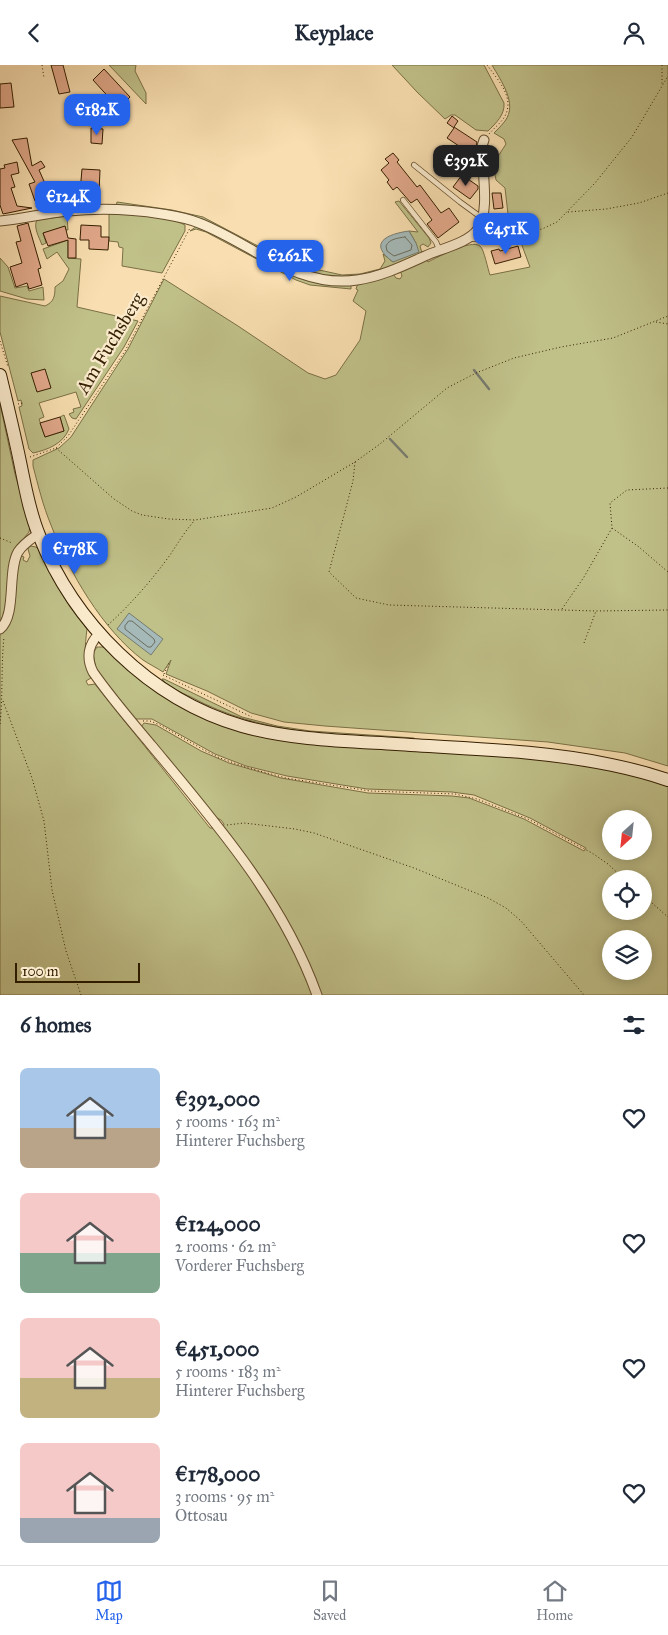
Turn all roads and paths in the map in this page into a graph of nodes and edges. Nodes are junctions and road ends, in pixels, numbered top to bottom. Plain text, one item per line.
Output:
1 (42, 65) edge
2 (487, 65) edge
3 (662, 65) edge
4 (668, 76) edge
5 (44, 78) dead end
6 (662, 87) junction
7 (484, 140) joint
8 (414, 165) dead end
9 (668, 193) edge
10 (403, 200) dead end
11 (567, 212) junction
12 (483, 219) junction
13 (0, 221) edge
14 (194, 221) junction
15 (506, 234) junction
16 (486, 238) joint
17 (467, 239) junction
18 (440, 249) junction
19 (668, 316) edge
20 (655, 322) junction
21 (668, 324) edge
22 (0, 375) edge
23 (56, 448) junction
24 (28, 457) dead end
25 (355, 462) junction
26 (668, 488) edge
27 (195, 520) junction
28 (612, 528) junction
29 (38, 534) junction
30 (0, 538) edge
31 (26, 543) junction
32 (668, 572) edge
33 (561, 610) junction
34 (668, 610) edge
35 (596, 611) junction
36 (3, 625) edge
37 (103, 630) junction
38 (584, 643) dead end
39 (169, 663) dead end
40 (158, 672) dead end
41 (163, 675) junction
42 (3, 701) junction
43 (257, 719) dead end
44 (144, 721) dead end
45 (0, 724) edge
46 (668, 780) edge
47 (225, 824) dead end
48 (614, 870) edge
49 (652, 903) edge
50 (668, 917) edge
51 (81, 995) edge
52 (317, 995) edge
53 (584, 995) edge

1 - 5 path
2 - 7 path
3 - 6 path
4 - 6 path
6 - 11 path
7 - 12 street
8 - 12 lane
9 - 11 path
10 - 18 lane
11 - 15 path
12 - 15 path
12 - 17 street
13 - 14 street
14 - 18 street
14 - 23 path, Am Fuchsberg
15 - 16 path
16 - 17 lane
17 - 18 street
19 - 20 path
20 - 21 path
20 - 25 path
22 - 29 main road
23 - 24 path
23 - 27 path
25 - 27 path
25 - 33 path
26 - 28 path
27 - 37 path
28 - 32 path
28 - 33 path
29 - 31 street
29 - 37 main road
30 - 31 path
31 - 36 street
33 - 35 path
34 - 35 path
35 - 38 path
36 - 42 path
37 - 46 main road
37 - 52 street
39 - 41 path
40 - 41 path
41 - 43 path
42 - 45 path
42 - 51 path
44 - 48 path
47 - 53 path
49 - 50 path

